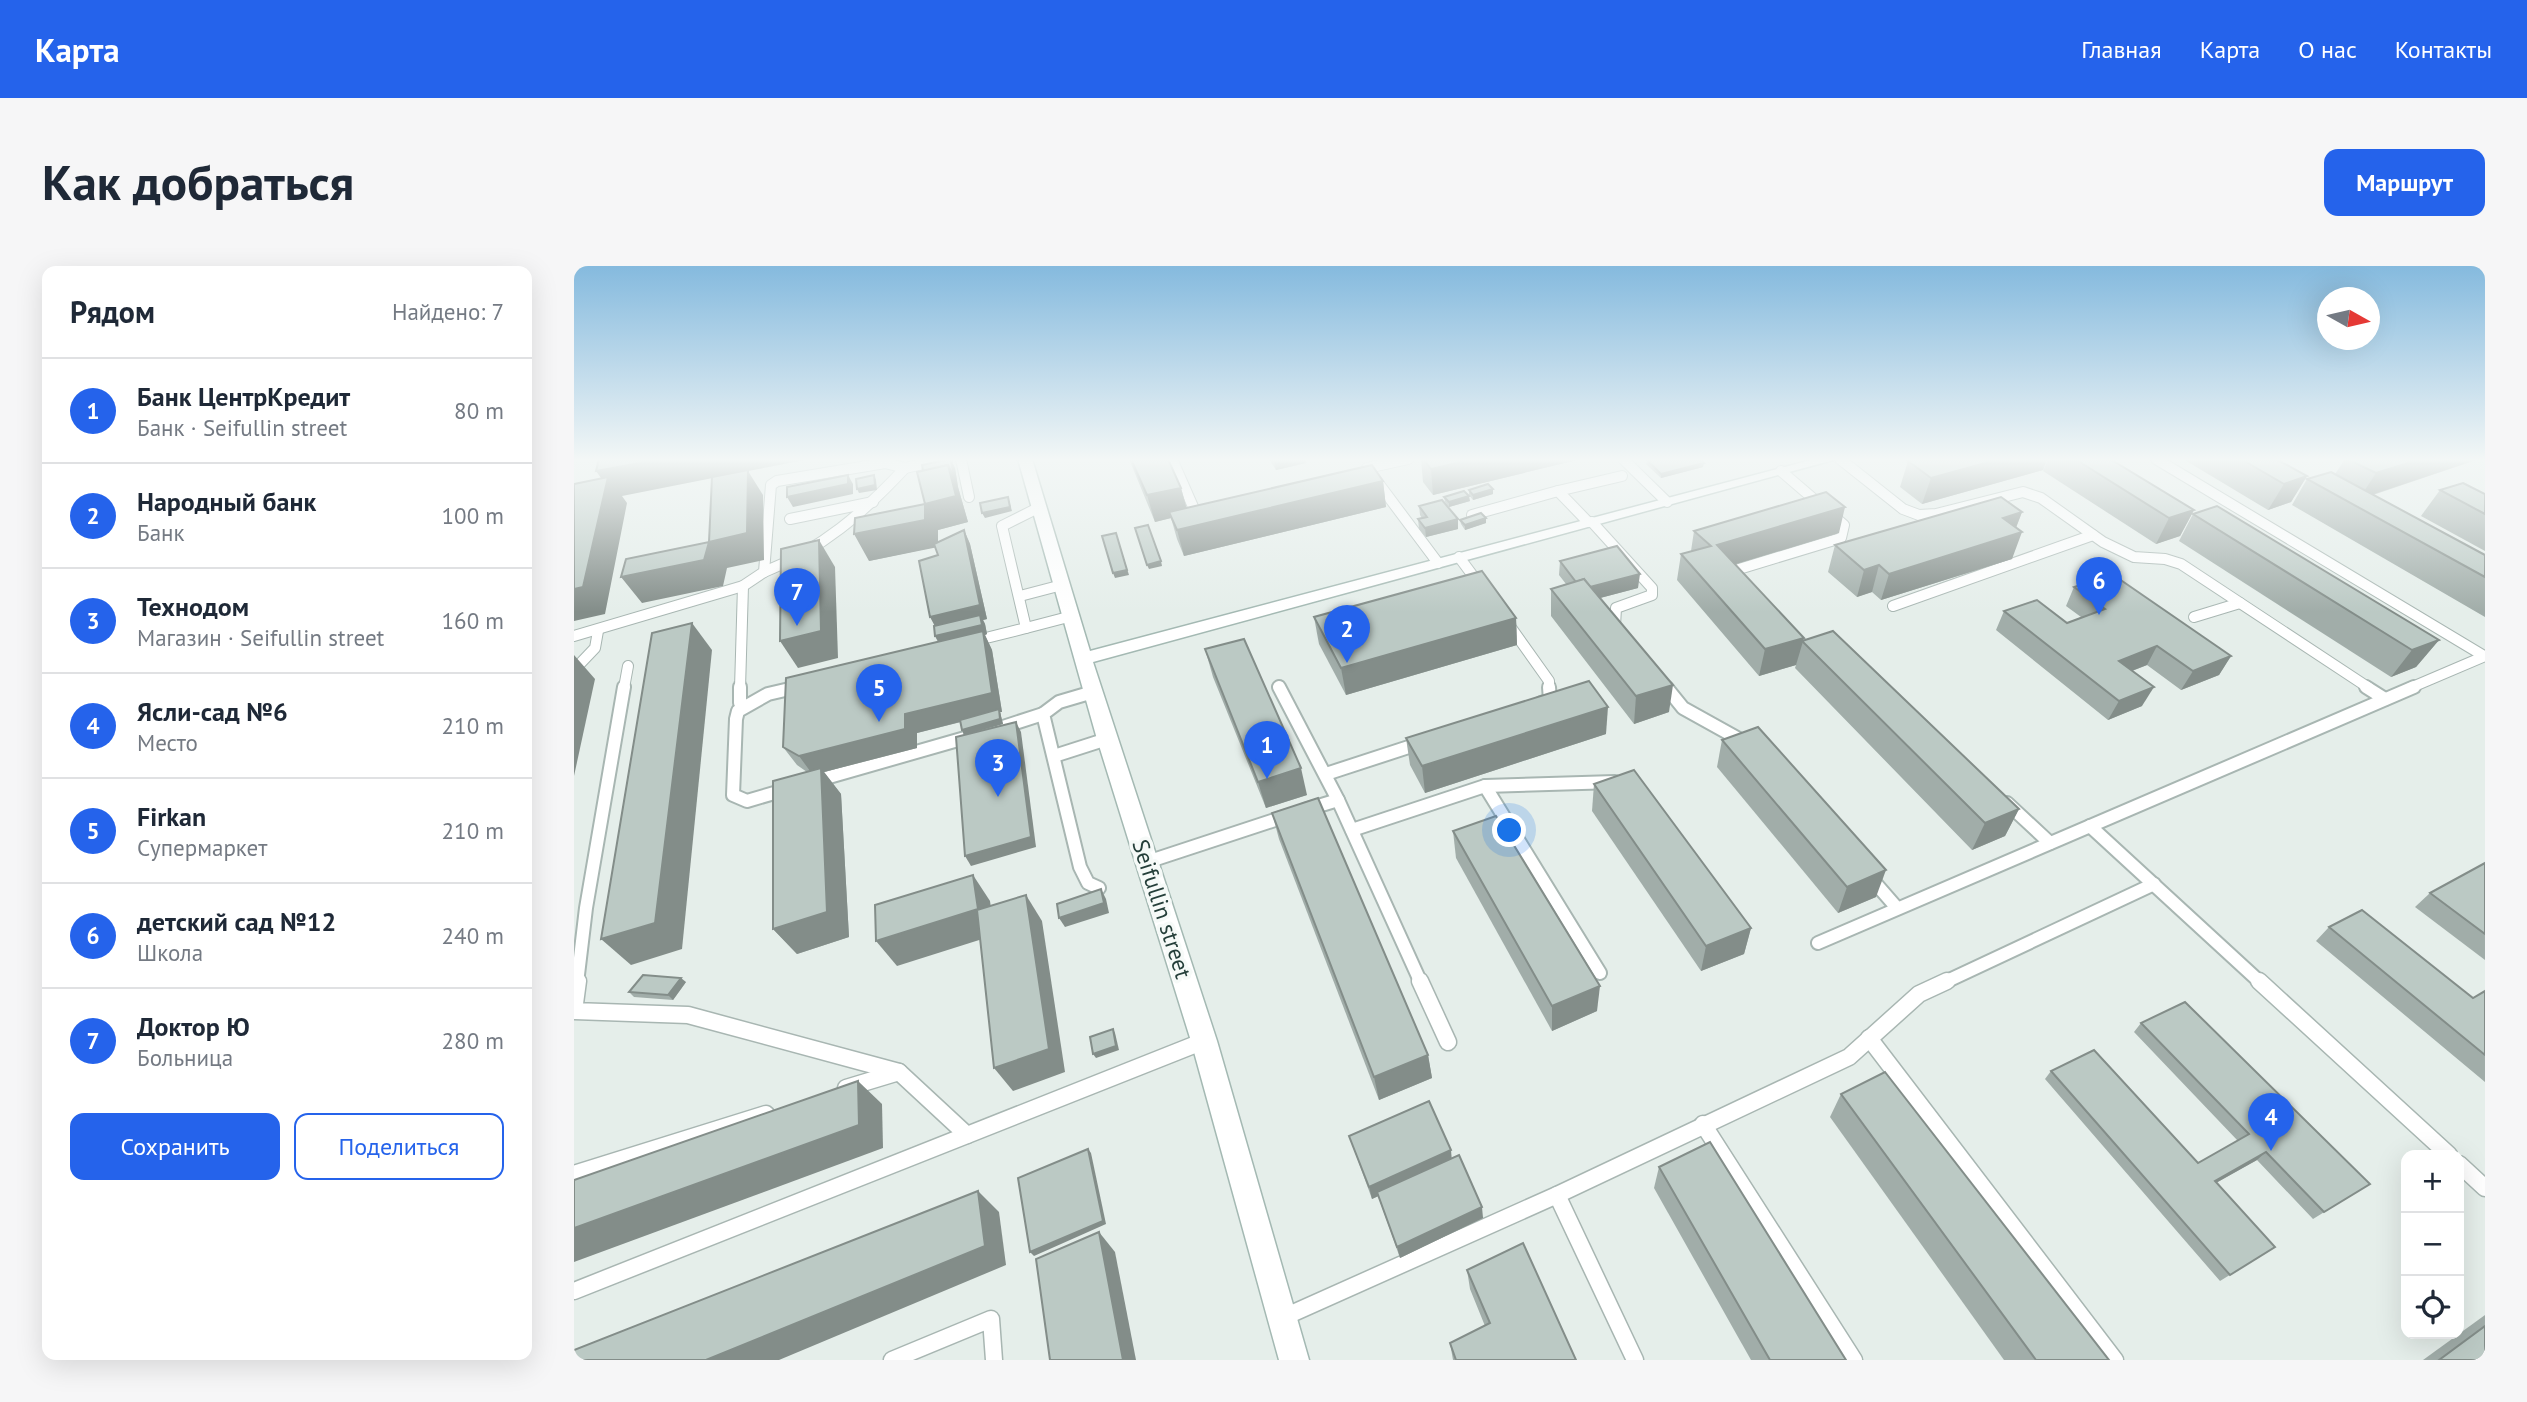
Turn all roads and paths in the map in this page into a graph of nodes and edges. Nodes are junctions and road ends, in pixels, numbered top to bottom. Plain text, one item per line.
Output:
1 (769, 510) edge
2 (834, 510) edge
3 (863, 510) edge
4 (1034, 510) edge
5 (1039, 510) edge
6 (1195, 510) edge
7 (1398, 510) edge
8 (1490, 510) edge
9 (1578, 510) edge
10 (1636, 510) edge
11 (1827, 510) edge
12 (1906, 510) edge
13 (1952, 510) edge
14 (2058, 510) edge
15 (2242, 510) edge
16 (1212, 514) edge
17 (1472, 515) edge
18 (790, 519) dead end
19 (1590, 522) junction
20 (2093, 535) junction
21 (1459, 557) junction
22 (1438, 563) junction
23 (764, 572) junction
24 (1062, 585) junction
25 (743, 586) junction
26 (1741, 588) edge
27 (1020, 596) junction
28 (1492, 602) edge
29 (2240, 603) junction
30 (1893, 606) dead end
31 (1500, 613) edge
32 (1072, 616) junction
33 (2194, 618) dead end
34 (1026, 628) junction
35 (598, 631) junction
36 (574, 636) edge
37 (958, 645) edge
38 (1632, 647) edge
39 (2484, 656) edge
40 (1085, 658) junction
41 (628, 666) dead end
42 (574, 670) edge
43 (1657, 677) edge
44 (808, 684) edge
45 (1279, 687) dead end
46 (1093, 692) junction
47 (2385, 699) junction
48 (740, 704) dead end
49 (1523, 709) edge
50 (1043, 714) junction
51 (993, 730) edge
52 (980, 734) edge
53 (1107, 739) junction
54 (1431, 739) edge
55 (1758, 750) edge
56 (1054, 756) junction
57 (1325, 774) junction
58 (1485, 786) junction
59 (1628, 786) edge
60 (2000, 796) edge
61 (1338, 800) junction
62 (2090, 825) junction
63 (1352, 830) junction
64 (2050, 842) junction
65 (1147, 862) junction
66 (1862, 869) edge
67 (2154, 884) junction
68 (1099, 888) edge
69 (1897, 908) junction
70 (580, 910) edge
71 (1818, 943) dead end
72 (1600, 973) dead end
73 (574, 1011) edge
74 (1869, 1038) junction
75 (1204, 1041) junction
76 (1448, 1042) dead end
77 (900, 1072) junction
78 (834, 1092) edge
79 (782, 1108) edge
80 (1703, 1124) junction
81 (967, 1135) junction
82 (2444, 1150) edge
83 (2464, 1169) edge
84 (574, 1174) edge
85 (2485, 1188) edge
86 (1557, 1195) junction
87 (574, 1291) edge
88 (1282, 1318) junction
89 (892, 1360) edge
90 (994, 1360) edge
91 (1294, 1360) edge
92 (1635, 1360) edge
93 (1854, 1360) edge
94 (2115, 1360) edge

1 - 23 lane
2 - 18 lane
3 - 23 lane
4 - 27 lane
5 - 24 street, Seifullin street
6 - 16 lane
7 - 22 lane
8 - 17 lane
9 - 19 lane
10 - 19 street
11 - 26 lane
12 - 13 lane
14 - 20 lane
15 - 39 lane
19 - 21 street
19 - 38 lane
20 - 29 lane
20 - 30 lane
21 - 22 street
21 - 28 lane
22 - 40 street
23 - 25 lane
24 - 27 lane
24 - 32 street, Seifullin street
25 - 35 lane
25 - 48 lane
27 - 34 lane
29 - 33 lane
29 - 47 lane
31 - 49 lane
32 - 34 lane
32 - 40 street, Seifullin street
34 - 37 lane
35 - 36 lane
35 - 42 lane
39 - 47 lane
40 - 46 street, Seifullin street
41 - 70 lane
43 - 55 lane
44 - 52 lane
45 - 57 lane
46 - 50 lane
46 - 53 street, Seifullin street
47 - 62 lane
50 - 51 lane
50 - 56 lane
53 - 56 lane
53 - 65 street, Seifullin street
54 - 57 lane
56 - 68 lane
57 - 61 lane
58 - 59 lane
58 - 63 lane
58 - 72 lane
60 - 64 lane
61 - 63 lane
61 - 65 lane
62 - 64 lane
62 - 67 lane
63 - 76 lane
64 - 69 lane
65 - 75 street, Seifullin street
66 - 69 lane
67 - 74 lane
67 - 82 lane
69 - 71 lane
70 - 73 lane
73 - 77 lane
74 - 80 lane
74 - 94 lane
75 - 81 lane
75 - 88 street, Seifullin street
77 - 78 lane
77 - 81 lane
79 - 84 lane
80 - 86 lane
80 - 93 lane
81 - 87 lane
83 - 85 lane
86 - 88 lane
86 - 92 lane
88 - 91 street, Seifullin street
89 - 90 lane

